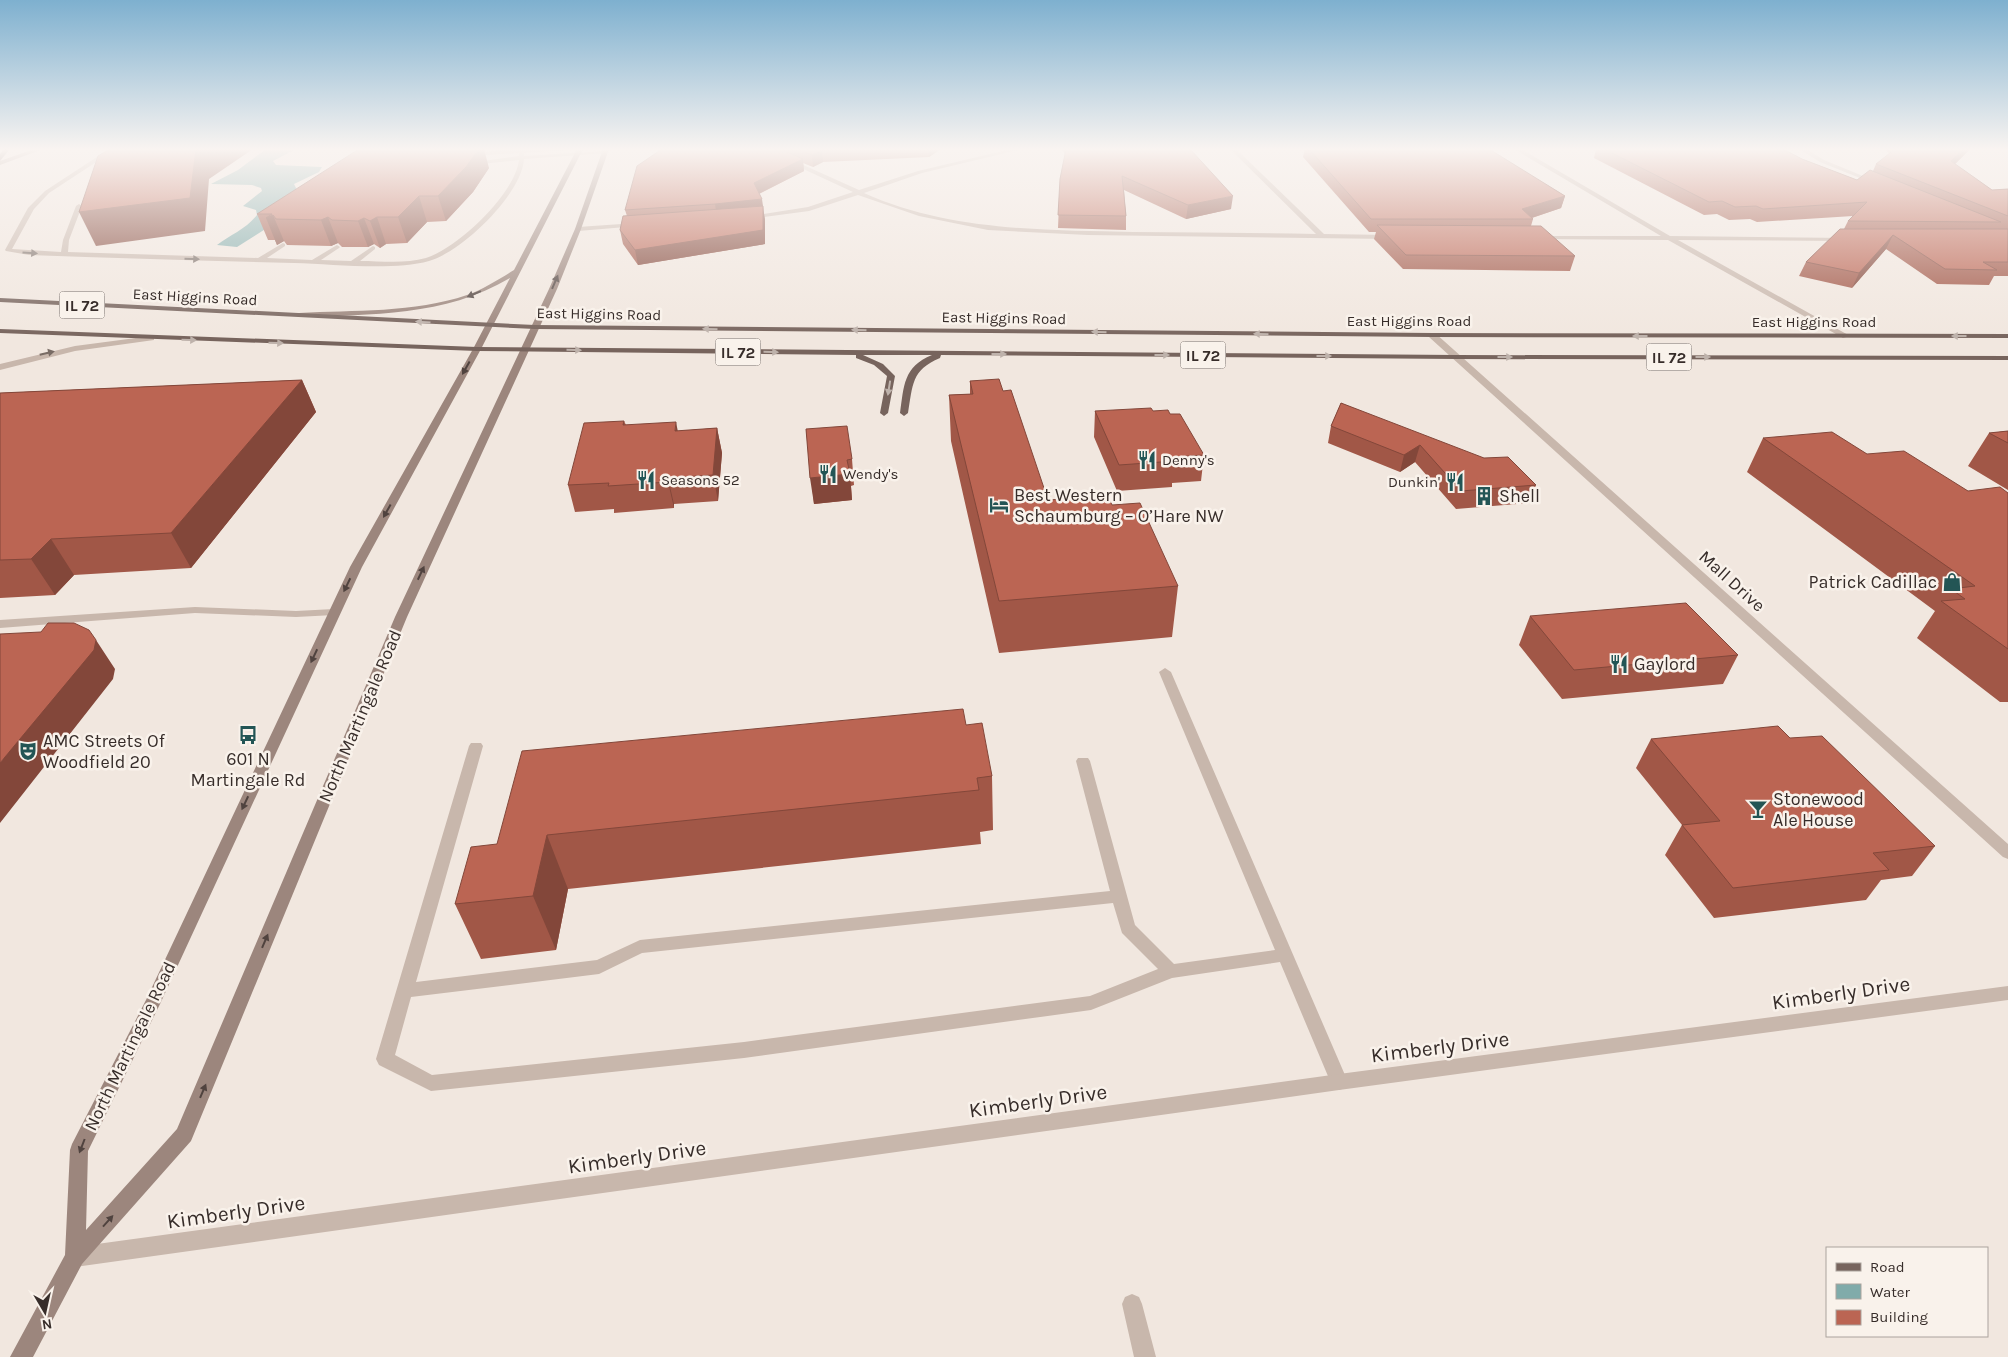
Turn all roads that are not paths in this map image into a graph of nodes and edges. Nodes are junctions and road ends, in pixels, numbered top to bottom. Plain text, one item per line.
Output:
1 (29, 212) edge
2 (77, 212) edge
3 (488, 212) edge
4 (547, 212) edge
5 (584, 212) edge
6 (783, 212) edge
7 (913, 212) edge
8 (1298, 212) edge
9 (1625, 212) edge
10 (740, 218) edge
11 (647, 225) edge
12 (578, 229) junction
13 (1322, 236) junction
14 (1401, 237) edge
15 (1531, 238) edge
16 (1670, 239) junction
17 (1849, 239) edge
18 (283, 245) edge
19 (337, 247) edge
20 (373, 248) edge
21 (64, 254) junction
22 (258, 261) junction
23 (313, 262) junction
24 (353, 263) junction
25 (517, 272) junction
26 (0, 300) edge
27 (290, 316) junction
28 (490, 326) junction
29 (535, 327) junction
30 (0, 331) edge
31 (1432, 335) junction
32 (1846, 336) junction
33 (2008, 336) edge
34 (151, 338) junction
35 (477, 349) junction
36 (525, 350) junction
37 (850, 353) junction
38 (950, 354) junction
39 (1456, 357) junction
40 (2008, 358) edge
41 (0, 367) edge
42 (884, 413) dead end
43 (904, 414) dead end
44 (334, 612) junction
45 (0, 624) edge
46 (1165, 672) dead end
47 (476, 746) dead end
48 (1083, 761) dead end
49 (2008, 853) edge
50 (1120, 896) junction
51 (1285, 955) junction
52 (1171, 971) junction
53 (404, 992) junction
54 (2008, 993) edge
55 (1339, 1082) junction
56 (76, 1257) junction
57 (1132, 1304) dead end
58 (21, 1357) edge
59 (1145, 1357) edge

1 -> 21 street
2 - 21 street
3 - 24 street
4 - 25 street, North Martingale Road
5 - 12 street, North Martingale Road
6 - 10 street
7 - 13 street
8 - 13 street
9 - 16 street
11 - 12 street
29 -> 12 street, North Martingale Road
13 - 14 street
15 - 16 street
16 - 17 street
16 - 32 street
18 - 22 street
19 - 23 street
20 - 24 street
21 -> 22 street
22 - 23 street
23 - 24 street
25 -> 27 street
25 - 28 street, North Martingale Road
26 - 27 main road, East Higgins Road / IL 72
28 -> 27 main road, East Higgins Road / IL 72
28 - 29 main road, East Higgins Road / IL 72
28 - 35 street, North Martingale Road
31 -> 29 main road, East Higgins Road / IL 72
29 - 36 street, North Martingale Road
30 - 34 main road, IL 72
32 -> 31 main road, East Higgins Road / IL 72
31 - 39 street, Mall Drive
33 -> 32 main road, East Higgins Road / IL 72
34 -> 35 main road, IL 72
41 -> 34 street
35 - 36 main road, IL 72
35 -> 44 street, North Martingale Road
36 -> 37 main road, IL 72
56 -> 36 street, North Martingale Road
37 - 38 main road, IL 72
37 -> 42 main road
38 -> 39 main road, IL 72
38 - 43 main road
39 -> 40 main road, IL 72
39 - 49 street, Mall Drive
44 - 45 street
44 -> 56 street, North Martingale Road
46 - 51 street
47 - 53 street
48 - 50 street
50 - 52 street
50 - 53 street
51 - 52 street
51 - 55 street
52 - 53 street
54 - 55 street, Kimberly Drive
55 - 56 street, Kimberly Drive
56 - 58 street, North Martingale Road
57 - 59 street

